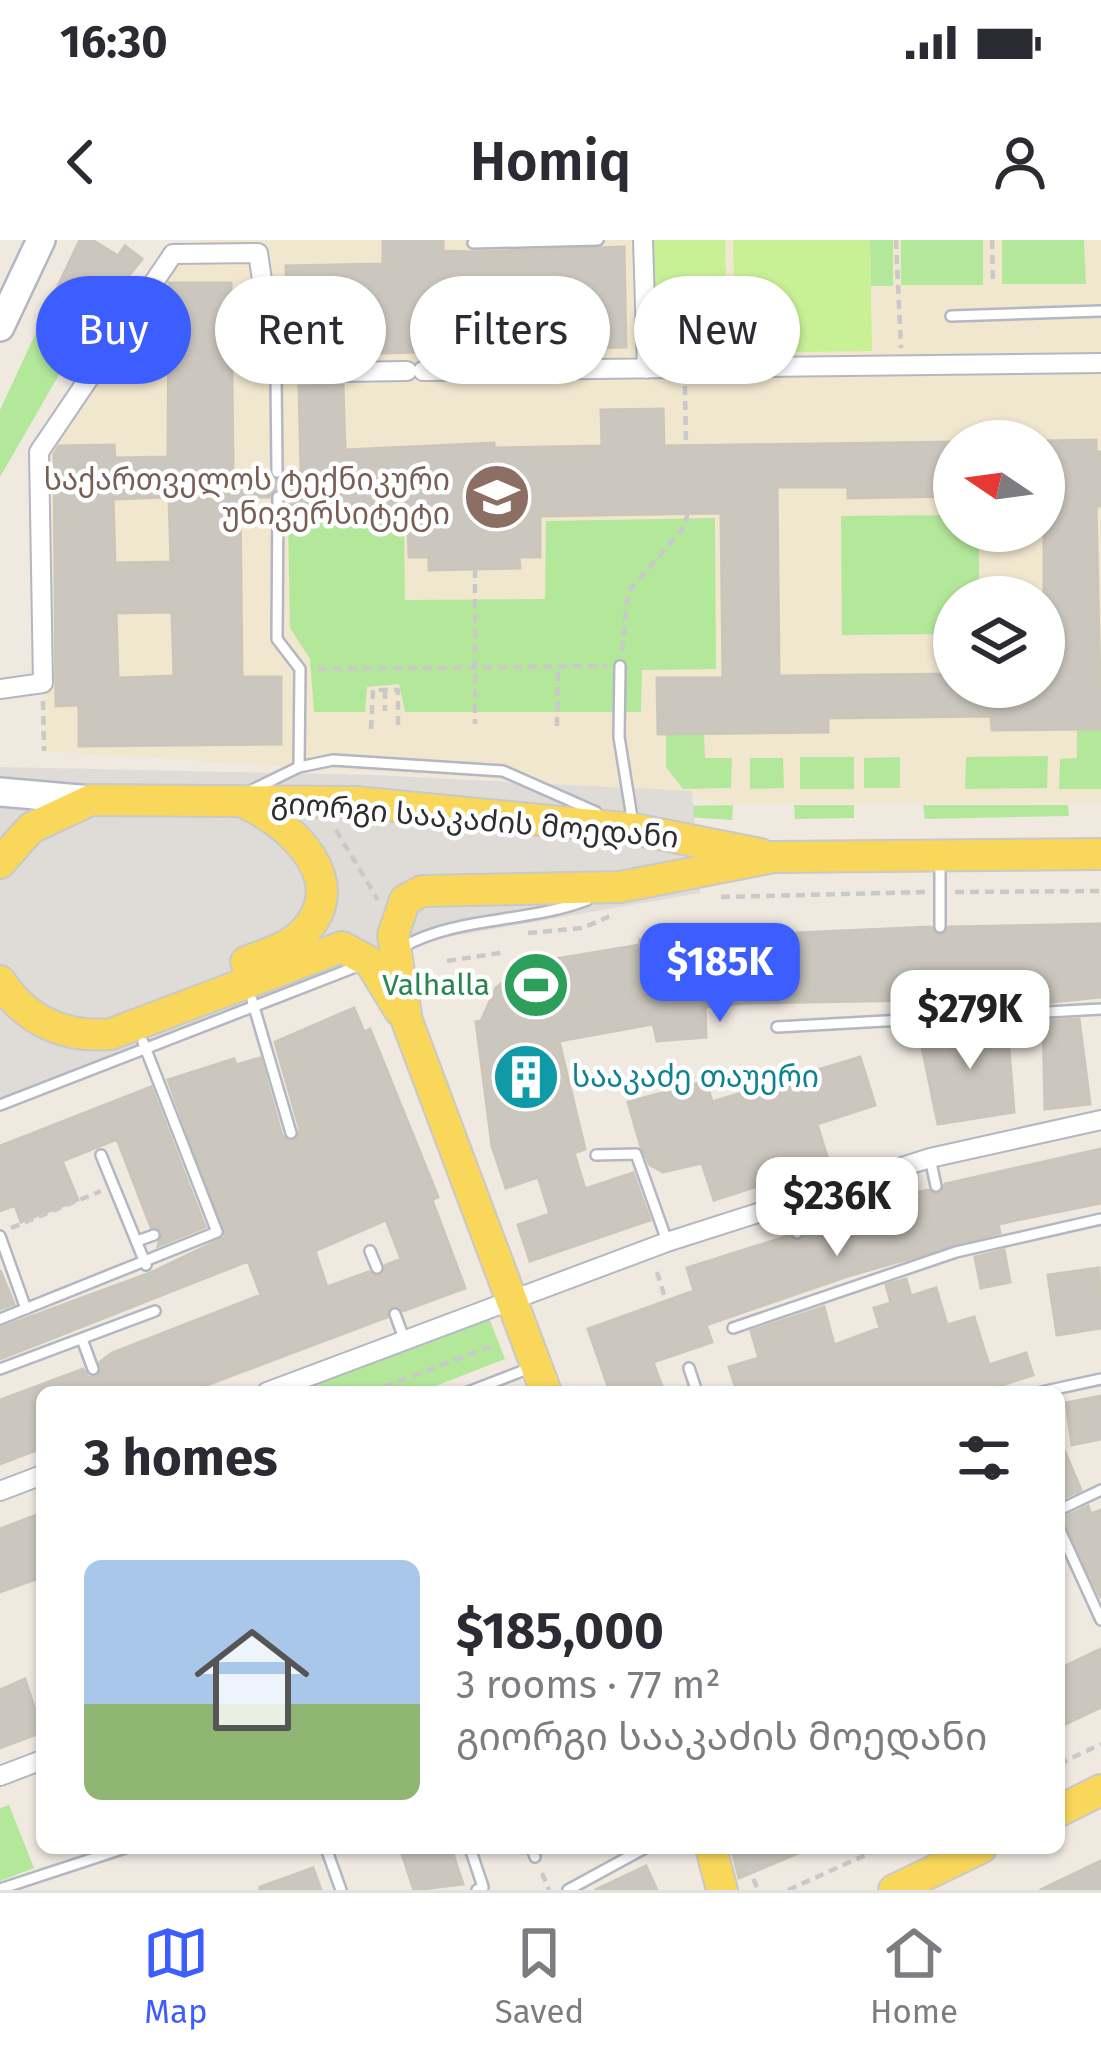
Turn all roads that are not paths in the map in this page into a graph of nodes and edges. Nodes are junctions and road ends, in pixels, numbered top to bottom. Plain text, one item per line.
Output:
1 (41, 240) edge
2 (598, 240) edge
3 (643, 240) edge
4 (473, 243) edge
5 (171, 247) edge
6 (261, 276) edge
7 (644, 276) edge
8 (1101, 311) edge
9 (951, 316) dead end
10 (0, 327) edge
11 (1101, 363) edge
12 (800, 366) edge
13 (634, 369) edge
14 (386, 371) edge
15 (276, 384) edge
16 (277, 472) dead end
17 (278, 496) dead end
18 (620, 666) road end
19 (0, 689) edge
20 (299, 767) junction
21 (0, 792) edge
22 (234, 799) junction
23 (92, 800) junction
24 (634, 829) junction
25 (1101, 854) edge
26 (940, 855) junction
27 (774, 856) junction
28 (0, 863) edge
29 (615, 901) junction
30 (940, 927) dead end
31 (383, 956) junction
32 (0, 981) edge
33 (249, 994) junction
34 (938, 1000) dead end
35 (10, 1002) edge
36 (1101, 1009) edge
37 (937, 1018) junction
38 (777, 1027) dead end
39 (147, 1030) junction
40 (0, 1105) edge
41 (1101, 1120) edge
42 (291, 1133) dead end
43 (100, 1155) dead end
44 (596, 1155) dead end
45 (930, 1158) junction
46 (936, 1186) dead end
47 (786, 1204) junction
48 (1101, 1219) edge
49 (0, 1233) edge
50 (797, 1233) dead end
51 (154, 1235) dead end
52 (137, 1241) junction
53 (667, 1242) junction
54 (370, 1251) dead end
55 (146, 1264) junction
56 (377, 1268) dead end
57 (512, 1301) junction
58 (26, 1309) junction
59 (155, 1311) dead end
60 (394, 1314) dead end
61 (0, 1319) edge
62 (734, 1328) dead end
63 (82, 1339) junction
64 (405, 1341) junction
65 (689, 1368) dead end
66 (93, 1369) dead end
67 (0, 1370) edge
68 (541, 1379) edge
69 (1101, 1379) edge
70 (283, 1386) edge
71 (502, 1386) edge
72 (696, 1386) edge
73 (1065, 1387) edge
74 (36, 1477) edge
75 (1101, 1490) edge
76 (0, 1491) edge
77 (1065, 1507) edge
78 (1065, 1541) edge
79 (1101, 1620) edge
80 (36, 1762) edge
81 (0, 1776) edge
82 (1101, 1790) edge
83 (1065, 1807) edge
84 (107, 1854) edge
85 (328, 1854) edge
86 (472, 1854) edge
87 (634, 1854) edge
88 (713, 1854) edge
89 (969, 1854) edge
90 (0, 1889) edge
91 (341, 1890) edge
92 (477, 1890) edge
93 (568, 1890) edge
94 (722, 1890) edge
95 (894, 1890) edge

1 - 10 main road
2 - 4 lane
3 - 7 street
5 - 6 street
5 - 19 street
8 - 9 lane
11 - 12 street
13 - 14 street
15 - 16 lane
17 - 20 lane
18 - 24 lane
20 - 22 lane
20 - 24 lane
21 - 23 main road, გიორგი სააკაძის მოედანი
22 - 23 main road, გიორგი სააკაძის მოედანი
22 - 24 main road, გიორგი სააკაძის მოედანი
22 - 39 main road
23 - 28 main road, გიორგი სააკაძის მოედანი
24 - 27 main road, გიორგი სააკაძის მოედანი
25 - 26 main road
26 - 27 main road
26 - 30 lane
27 - 29 main road, გიორგი სააკაძის მოედანი
29 - 31 lane
29 - 31 main road, გიორგი სააკაძის მოედანი
31 - 33 main road
31 - 57 main road
32 - 35 main road
33 - 39 main road
33 - 42 lane
34 - 37 lane
35 - 39 main road
36 - 37 lane
37 - 38 lane
39 - 40 lane
39 - 55 lane
41 - 45 street
43 - 52 lane
44 - 53 lane
45 - 46 lane
45 - 47 street
47 - 50 lane
47 - 53 street
48 - 62 lane
49 - 58 lane
51 - 52 lane
52 - 55 lane
53 - 57 street
54 - 56 lane
55 - 58 lane
57 - 64 street
57 - 68 main road
58 - 61 lane
59 - 63 lane
60 - 64 lane
63 - 66 lane
63 - 67 lane
64 - 70 street
65 - 72 lane
68 - 71 lane
69 - 73 lane
74 - 76 street
75 - 77 lane
78 - 79 lane
80 - 81 street
82 - 83 main road
84 - 90 lane
85 - 91 lane
86 - 92 lane
87 - 93 lane
88 - 94 main road
89 - 95 main road

